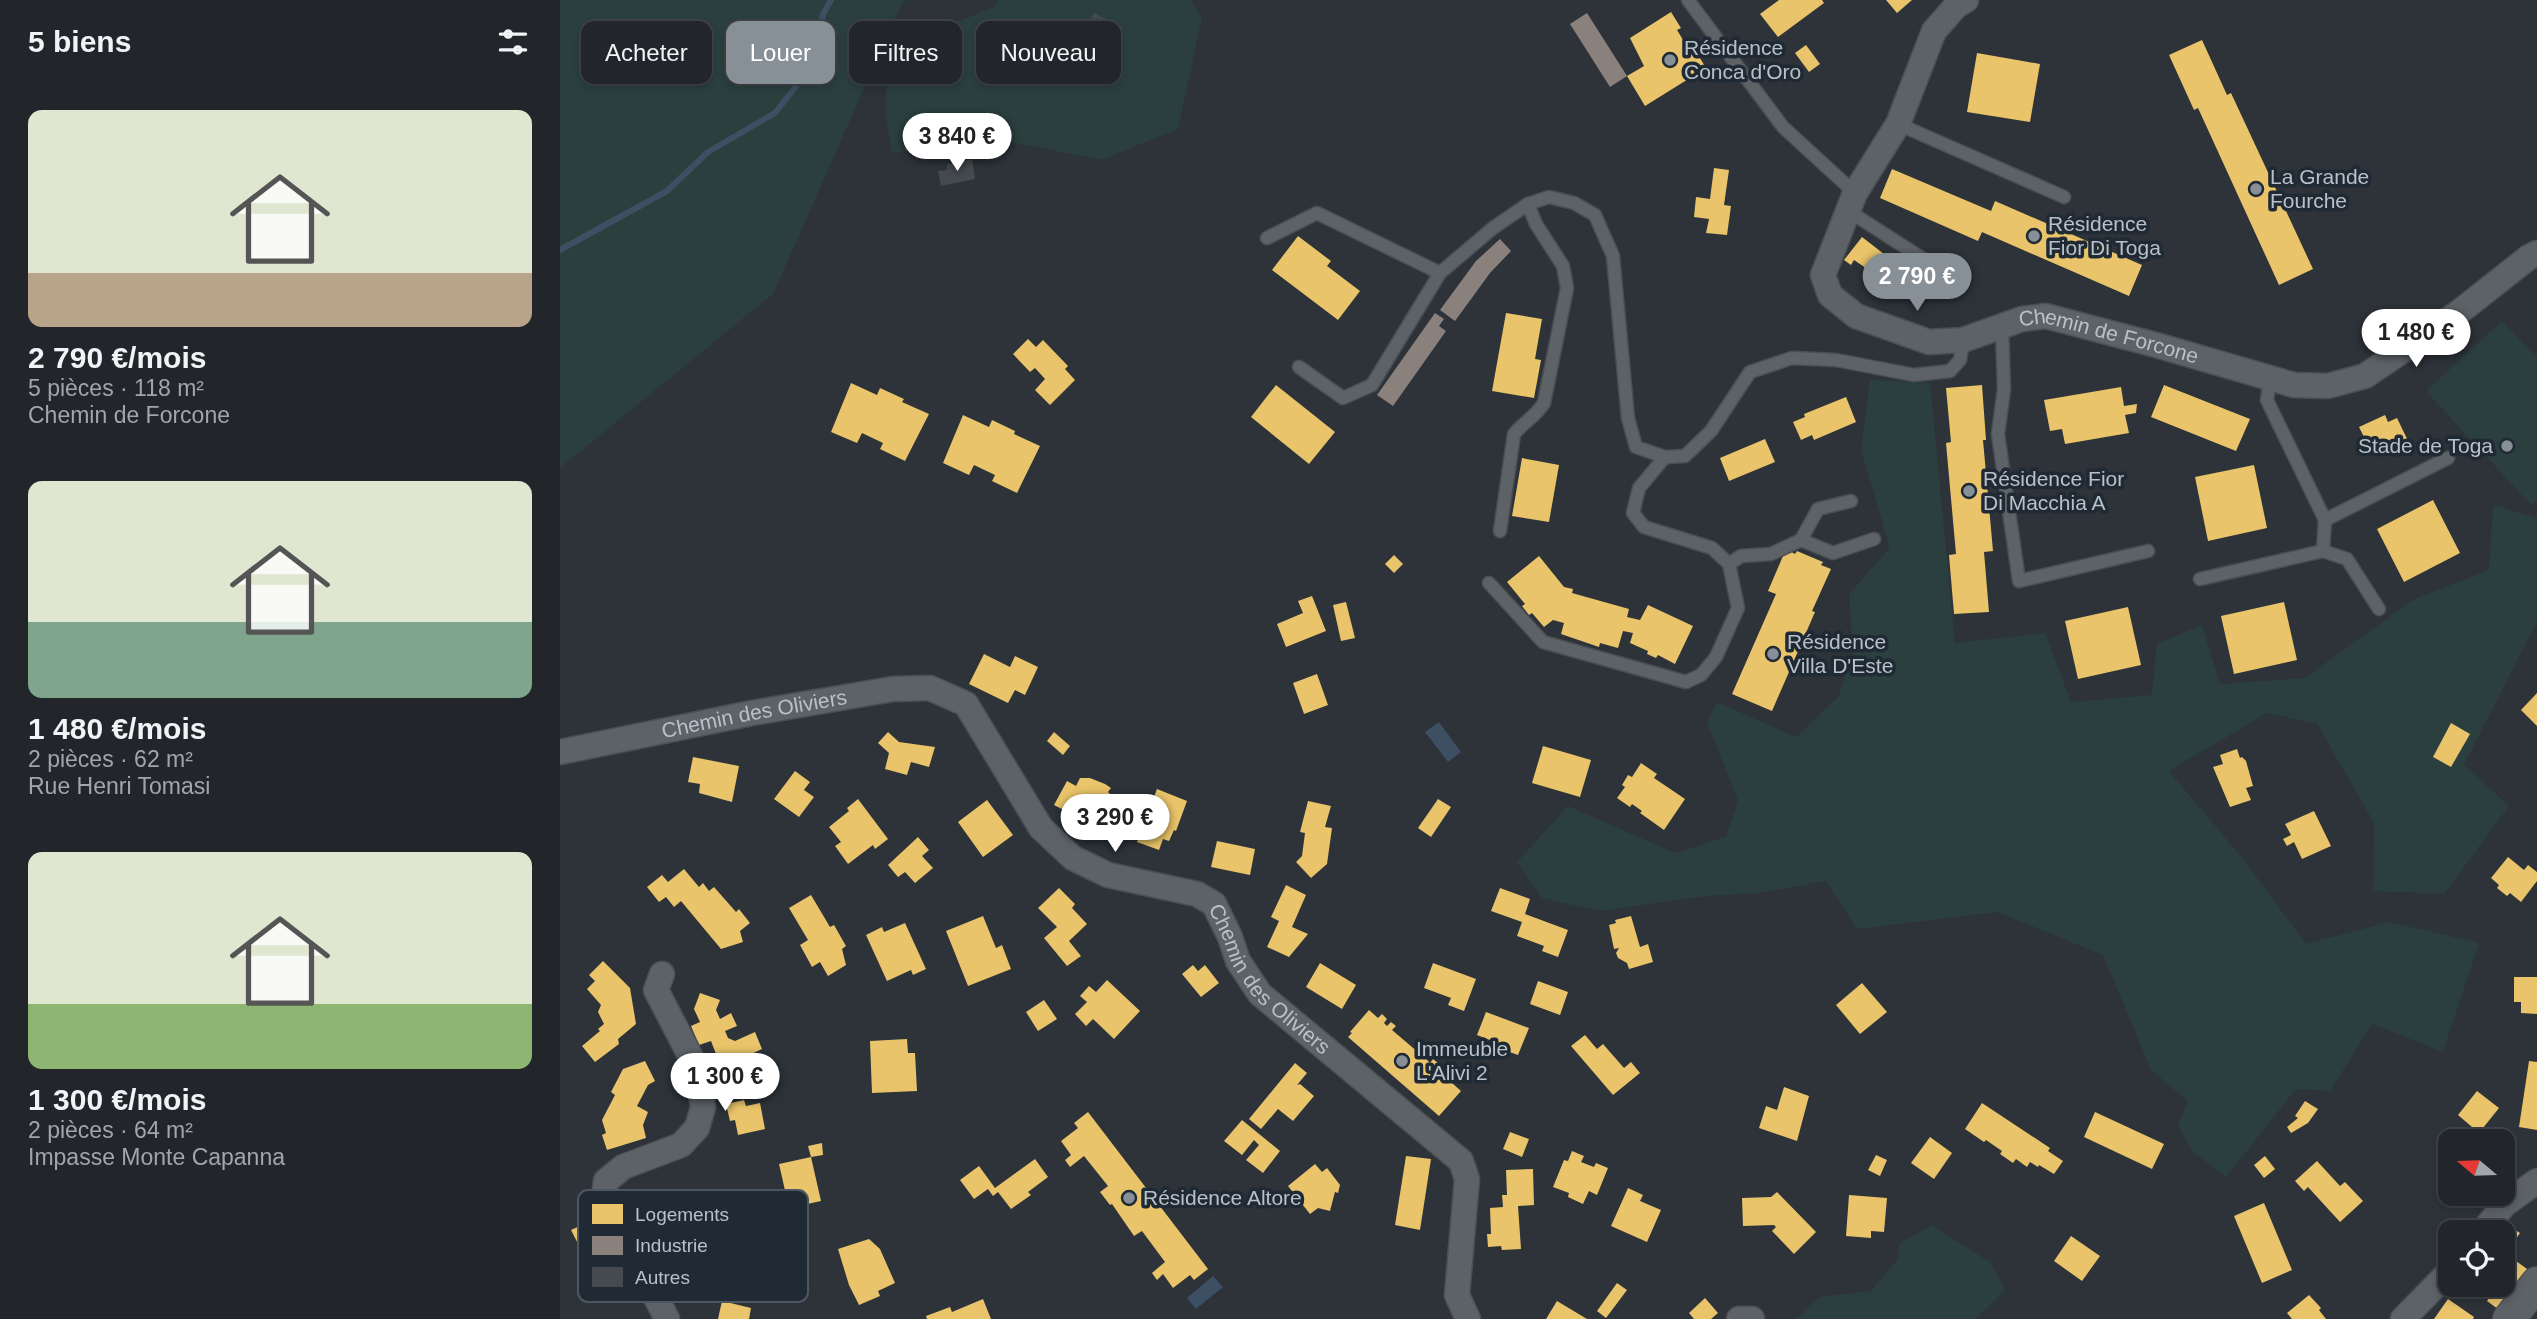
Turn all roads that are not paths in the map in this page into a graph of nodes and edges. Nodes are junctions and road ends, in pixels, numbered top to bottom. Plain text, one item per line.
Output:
1 (1688, 0) edge
2 (1966, 0) edge
3 (1898, 124) junction
4 (2064, 197) dead end
5 (1851, 201) junction
6 (1528, 204) junction
7 (1267, 238) dead end
8 (2537, 253) edge
9 (1440, 273) junction
10 (1956, 279) dead end
11 (2002, 328) junction
12 (1963, 340) junction
13 (1299, 367) dead end
14 (2270, 379) junction
15 (1665, 457) junction
16 (2448, 458) dead end
17 (1852, 500) dead end
18 (2325, 520) junction
19 (1500, 531) dead end
20 (1801, 540) junction
21 (1874, 540) dead end
22 (2148, 551) dead end
23 (2323, 551) junction
24 (1728, 564) junction
25 (2200, 579) dead end
26 (1489, 583) dead end
27 (2379, 609) dead end
28 (560, 752) edge
29 (662, 974) dead end
30 (2537, 1181) edge
31 (605, 1190) edge
32 (2492, 1220) edge
33 (2438, 1283) edge
34 (2537, 1283) edge
35 (658, 1302) edge
36 (667, 1319) edge
37 (1468, 1319) edge
38 (1739, 1319) edge
39 (1752, 1319) edge
40 (2403, 1319) edge
41 (2509, 1319) edge

1 - 5 lane
2 - 3 street, Chemin de Forcone
3 - 4 lane
3 - 5 street, Chemin de Forcone
5 - 10 lane
5 - 12 street, Chemin de Forcone
6 - 9 lane
6 - 15 lane
6 - 19 lane
7 - 9 lane
8 - 14 street, Chemin de Forcone
9 - 13 lane
11 - 12 street, Chemin de Forcone
11 - 14 street, Chemin de Forcone
11 - 22 lane
12 - 15 lane
14 - 18 lane
15 - 24 lane
16 - 18 lane
17 - 20 lane
18 - 23 lane
20 - 21 lane
20 - 24 lane
23 - 25 lane
23 - 27 lane
24 - 26 lane
28 - 37 street, Chemin des Oliviers
29 - 31 street
30 - 32 street
33 - 40 street
34 - 41 street
35 - 36 street
38 - 39 street

